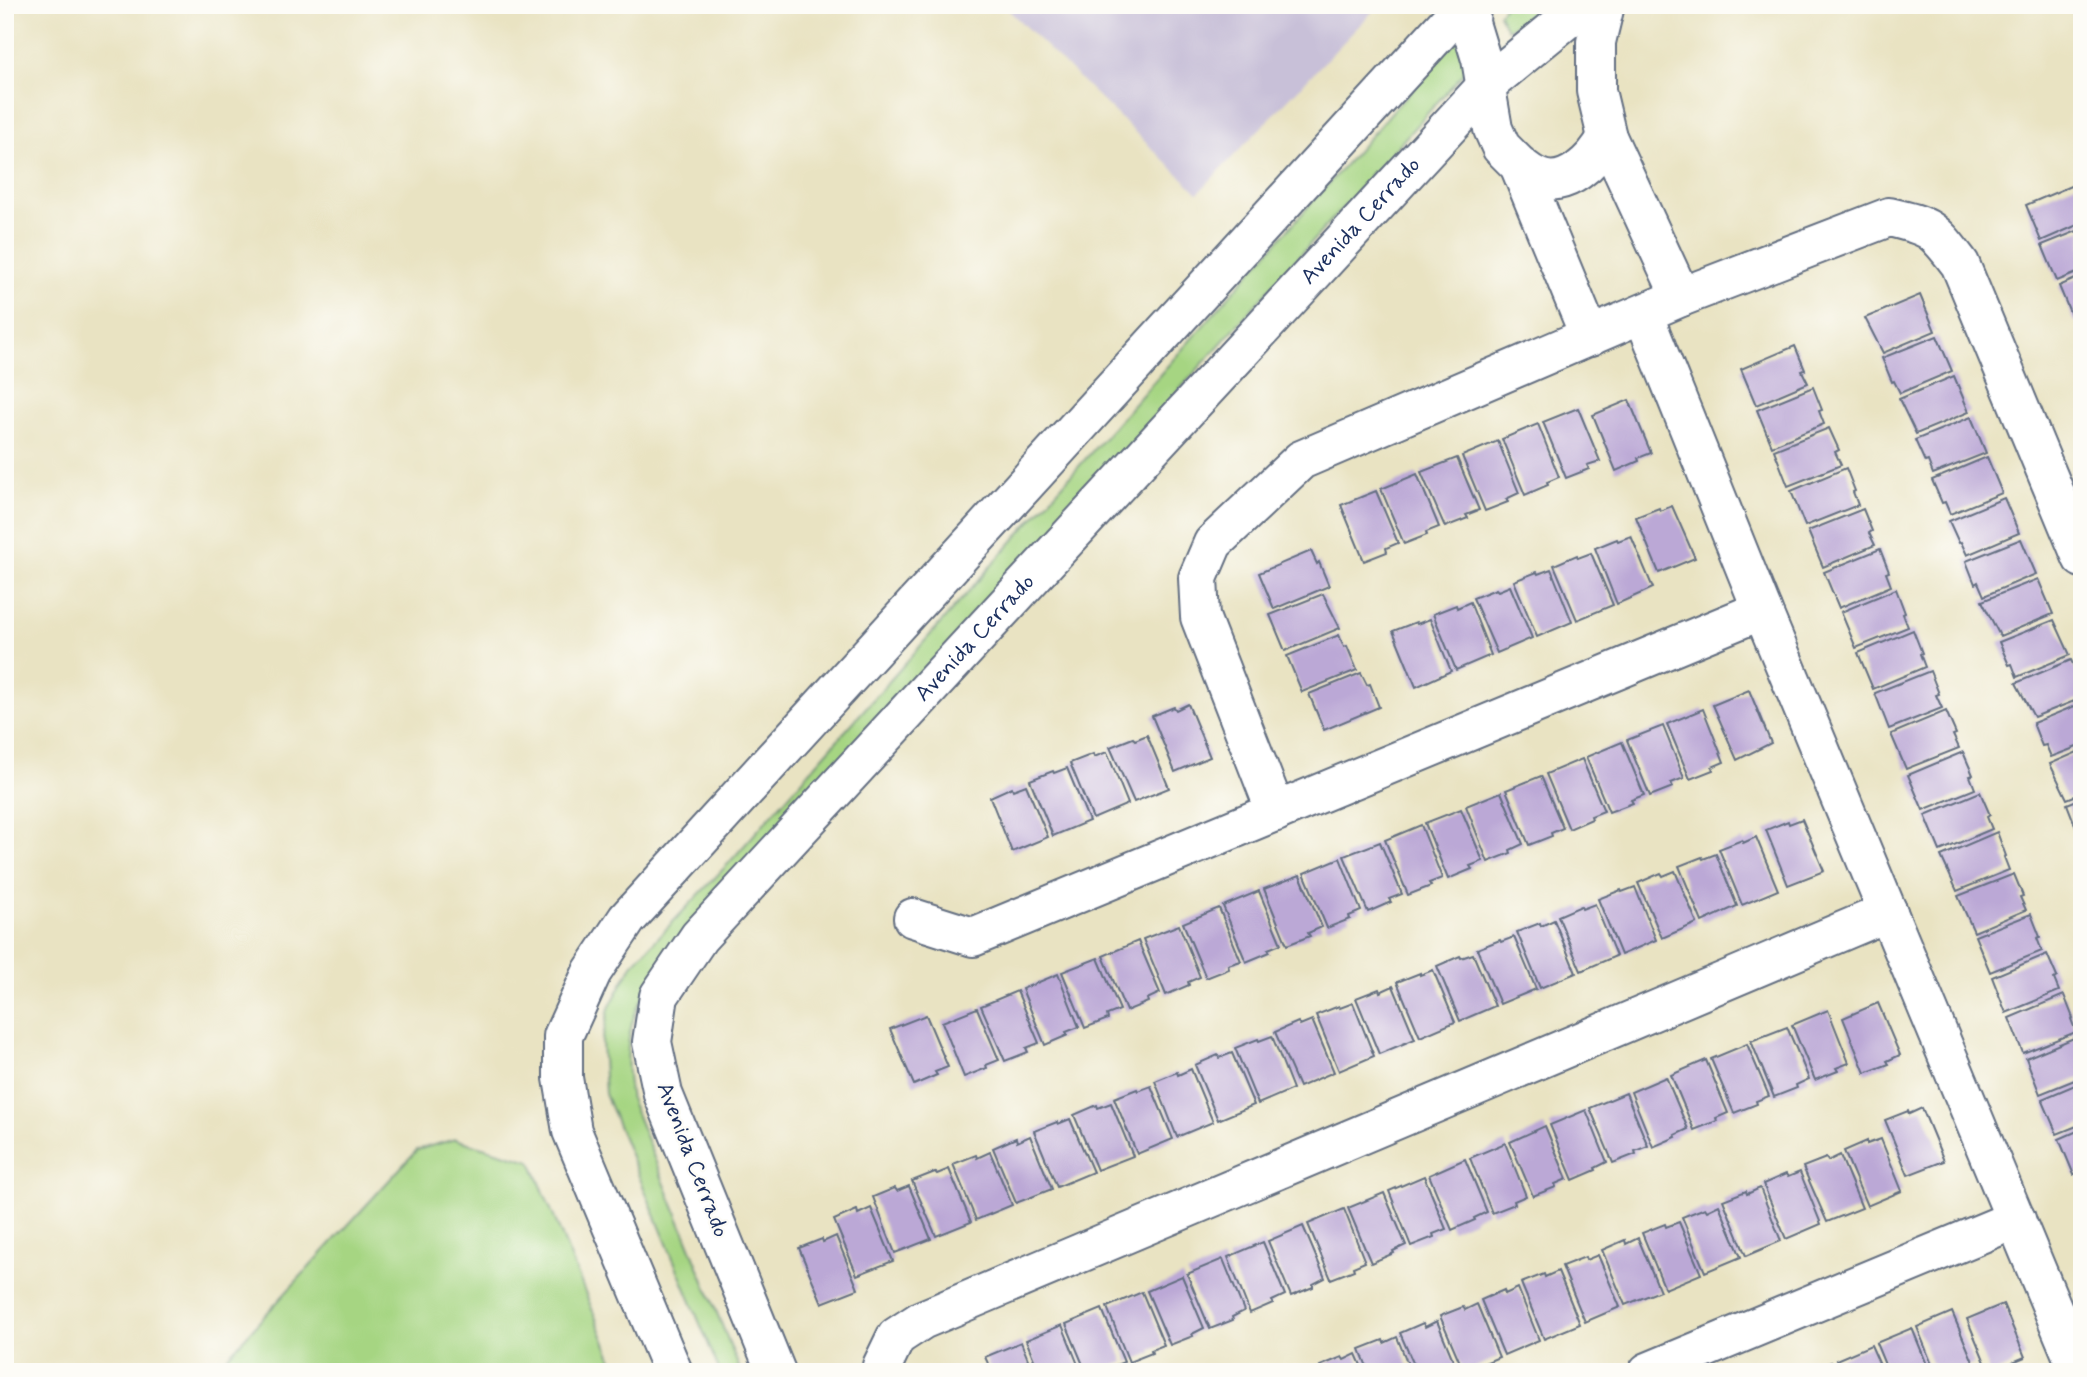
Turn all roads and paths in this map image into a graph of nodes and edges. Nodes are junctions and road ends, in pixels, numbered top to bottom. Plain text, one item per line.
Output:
1 (1464, 5) edge
2 (1471, 5) edge
3 (1584, 5) edge
4 (1605, 5) edge
5 (1486, 86) junction
6 (1606, 137) junction
7 (1518, 165) junction
8 (1681, 297) junction
9 (1643, 314) junction
10 (1590, 337) junction
11 (2082, 558) edge
12 (1762, 610) junction
13 (1276, 812) junction
14 (1888, 912) junction
15 (913, 918) dead end
16 (2016, 1219) junction
17 (673, 1372) edge
18 (776, 1372) edge
19 (882, 1372) edge
20 (1648, 1372) edge
21 (2079, 1372) edge

1 - 17 street
2 - 5 street
3 - 5 street, Avenida Cerrado
4 - 6 street
5 - 7 street
5 - 18 street, Avenida Cerrado
6 - 7 street
6 - 8 street
7 - 10 street
8 - 9 street
8 - 11 street
9 - 10 street
9 - 12 street
10 - 13 street
12 - 13 street
12 - 14 street
13 - 15 street
14 - 16 street
14 - 19 street
16 - 20 street
16 - 21 street

